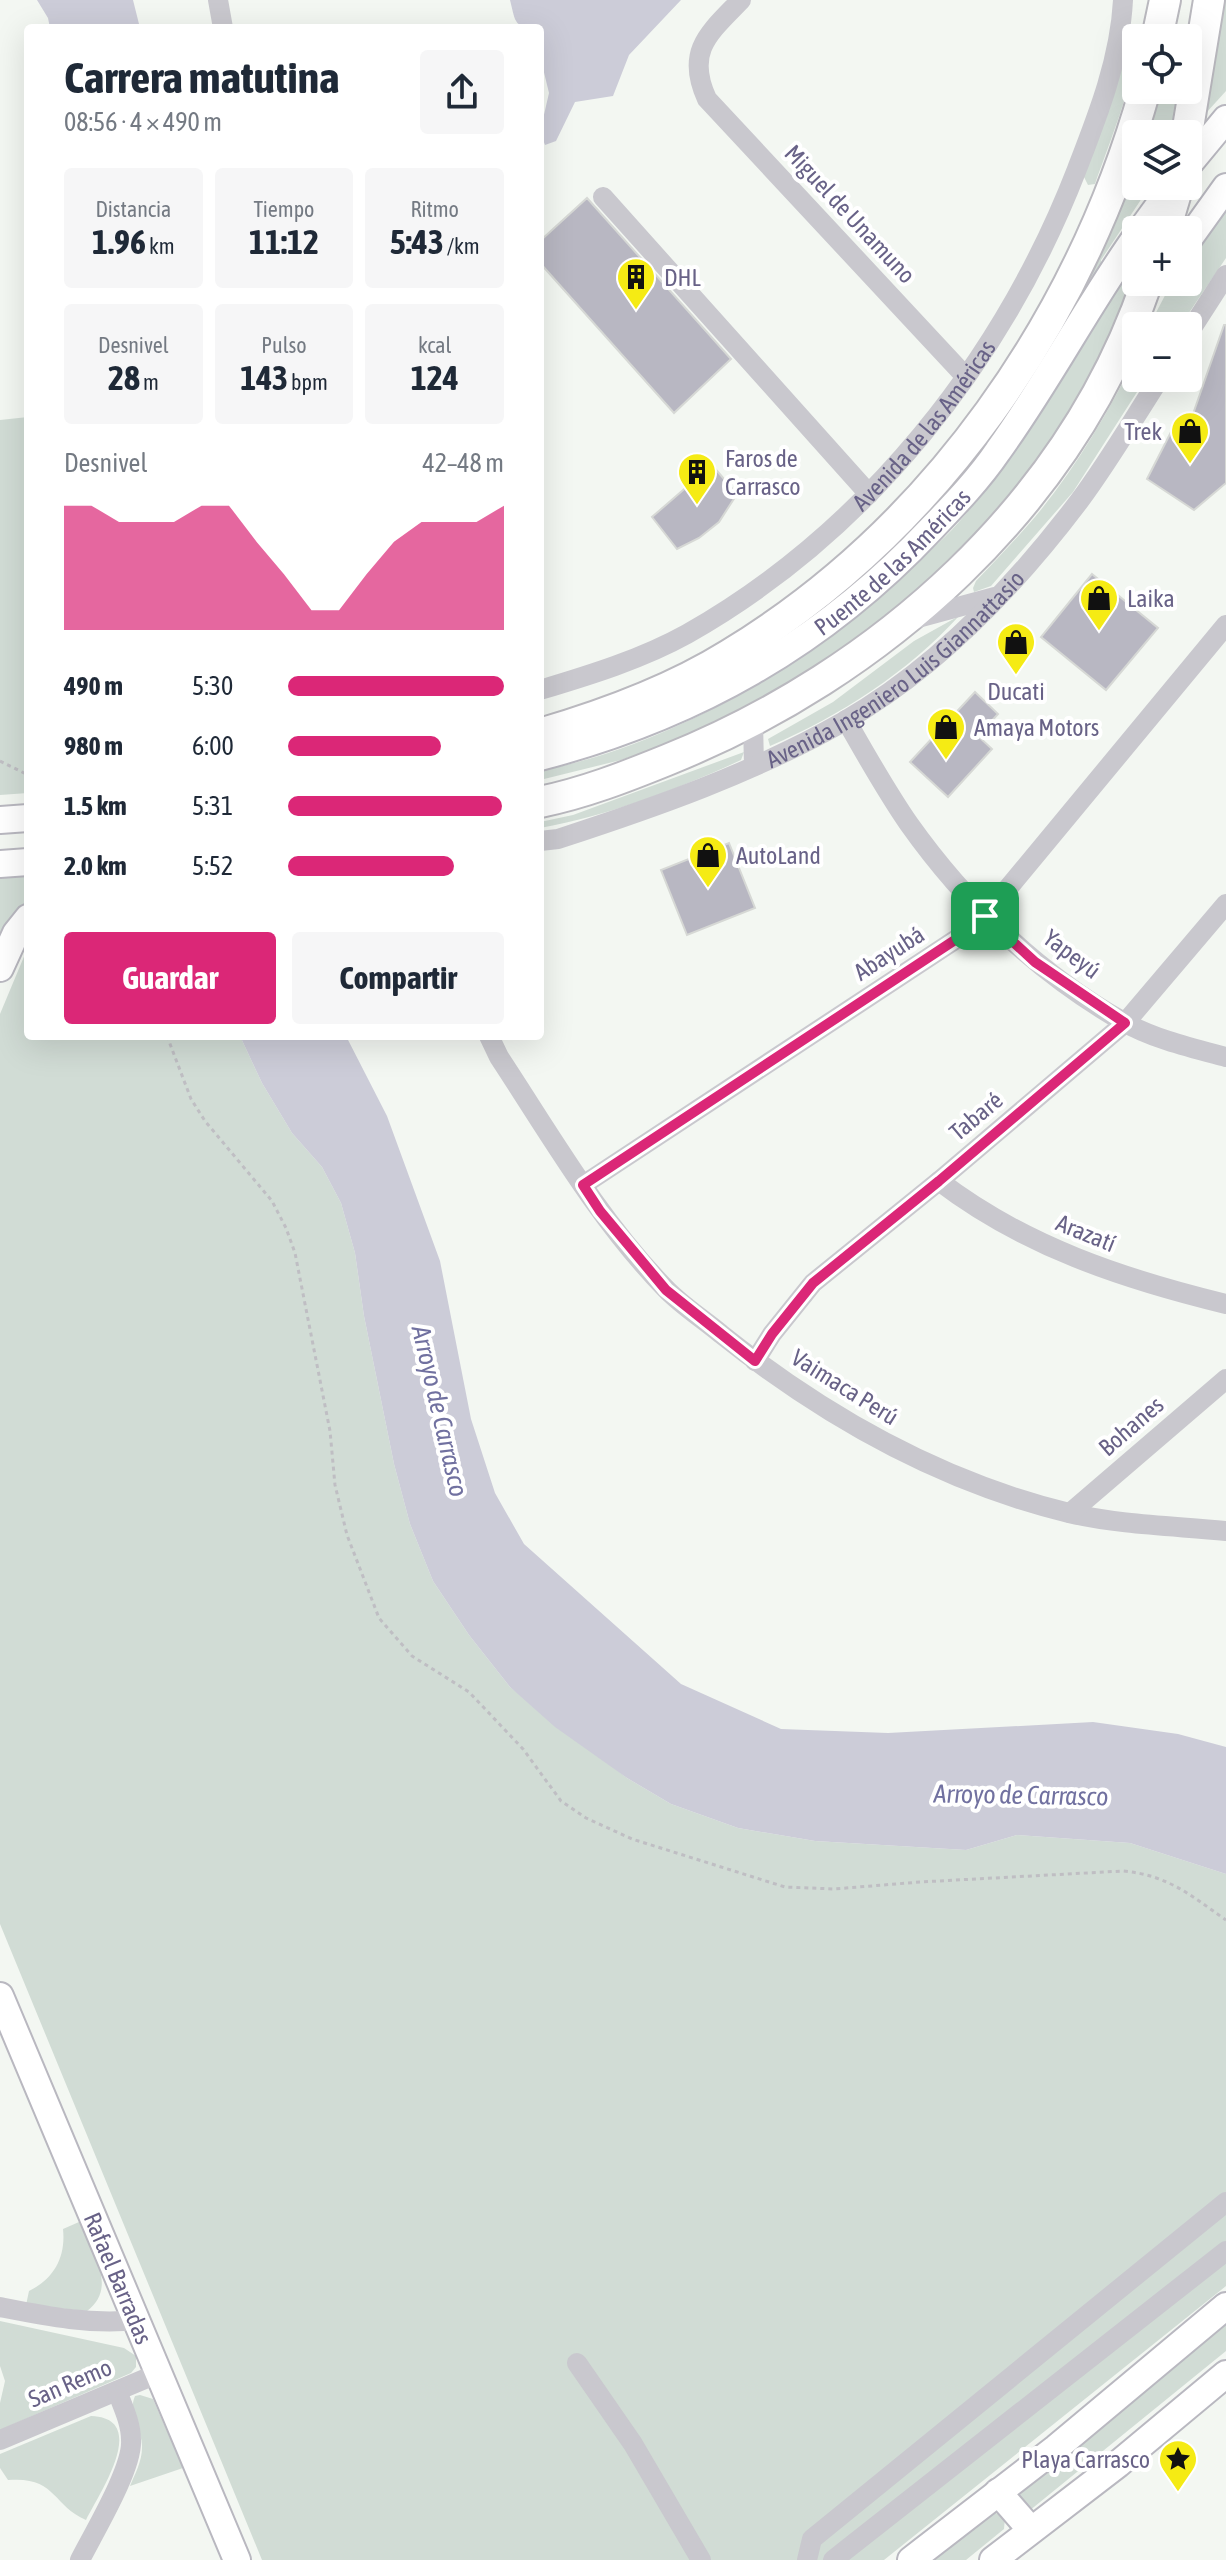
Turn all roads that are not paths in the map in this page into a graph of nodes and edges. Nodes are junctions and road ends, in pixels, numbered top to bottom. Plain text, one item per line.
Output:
1 (218, 0) edge
2 (741, 0) edge
3 (1123, 0) edge
4 (1209, 0) edge
5 (1158, 2) edge
6 (222, 24) edge
7 (1157, 24) edge
8 (1141, 104) edge
9 (1226, 119) edge
10 (1189, 120) edge
11 (1202, 148) edge
12 (1226, 187) edge
13 (603, 197) dead end
14 (1164, 200) edge
15 (1152, 216) edge
16 (1058, 219) junction
17 (1202, 220) edge
18 (1094, 232) junction
19 (1122, 260) edge
20 (1226, 275) edge
21 (1144, 296) edge
22 (1202, 312) edge
23 (965, 376) junction
24 (1151, 392) edge
25 (869, 494) junction
26 (996, 597) junction
27 (906, 621) junction
28 (1226, 625) edge
29 (544, 689) edge
30 (846, 720) junction
31 (753, 721) junction
32 (544, 733) edge
33 (544, 756) edge
34 (754, 766) junction
35 (544, 801) edge
36 (24, 818) edge
37 (0, 820) edge
38 (544, 841) edge
39 (24, 862) edge
40 (0, 864) edge
41 (1226, 904) edge
42 (985, 916) junction
43 (24, 923) edge
44 (0, 968) edge
45 (1125, 1023) junction
46 (491, 1040) edge
47 (1226, 1057) edge
48 (939, 1181) junction
49 (583, 1185) junction
50 (1226, 1304) edge
51 (755, 1361) junction
52 (1226, 1379) edge
53 (1070, 1513) junction
54 (1226, 1531) edge
55 (0, 1996) edge
56 (1226, 2202) edge
57 (1226, 2251) edge
58 (1226, 2306) edge
59 (0, 2307) edge
60 (137, 2320) junction
61 (577, 2363) dead end
62 (159, 2373) junction
63 (1226, 2374) edge
64 (117, 2391) junction
65 (0, 2440) edge
66 (998, 2492) junction
67 (1031, 2530) junction
68 (80, 2560) edge
69 (237, 2560) edge
70 (701, 2560) edge
71 (807, 2560) edge
72 (833, 2560) edge
73 (911, 2560) edge
74 (993, 2560) edge

1 - 6 street
2 - 23 street, Miguel de Unamuno
3 - 16 street, Avenida de las Américas
4 - 10 highway
5 - 7 highway
8 - 18 highway, Avenida de las Américas
9 - 11 main road
12 - 17 main road
13 - 25 street
14 - 15 main road
16 - 18 street
16 - 23 street, Avenida de las Américas
18 - 32 highway, Avenida de las Américas
19 - 33 main road, Puente de las Américas
20 - 22 street
21 - 27 highway
23 - 25 street, Avenida de las Américas
24 - 26 street, Avenida Ingeniero Luis Giannattasio
25 - 29 street, Avenida de las Américas
26 - 27 street
26 - 30 street, Avenida Ingeniero Luis Giannattasio
27 - 31 highway
28 - 42 street, Abayubá
30 - 34 street, Avenida Ingeniero Luis Giannattasio
30 - 42 street, Yapeyú
31 - 34 street
31 - 35 highway
34 - 38 street, Avenida Ingeniero Luis Giannattasio
36 - 37 main road
39 - 40 main road
41 - 45 street, Tabaré
42 - 45 street, Yapeyú
42 - 49 street, Abayubá
43 - 44 main road
45 - 47 street, Yapeyú
45 - 48 street, Tabaré
46 - 49 street, Vaimaca Perú
48 - 50 street, Arazatí
48 - 51 street, Tabaré
49 - 51 street, Vaimaca Perú
51 - 53 street, Vaimaca Perú
52 - 53 street, Bohanes
53 - 54 street, Vaimaca Perú
55 - 60 main road, Rafael Barradas
56 - 71 street
57 - 72 street
58 - 66 main road
59 - 60 street
60 - 62 main road, Rafael Barradas
61 - 70 street
62 - 64 street, San Remo
62 - 69 main road, Rafael Barradas
63 - 67 main road
64 - 65 street, San Remo
64 - 68 street
66 - 67 main road
66 - 73 main road
67 - 74 main road

